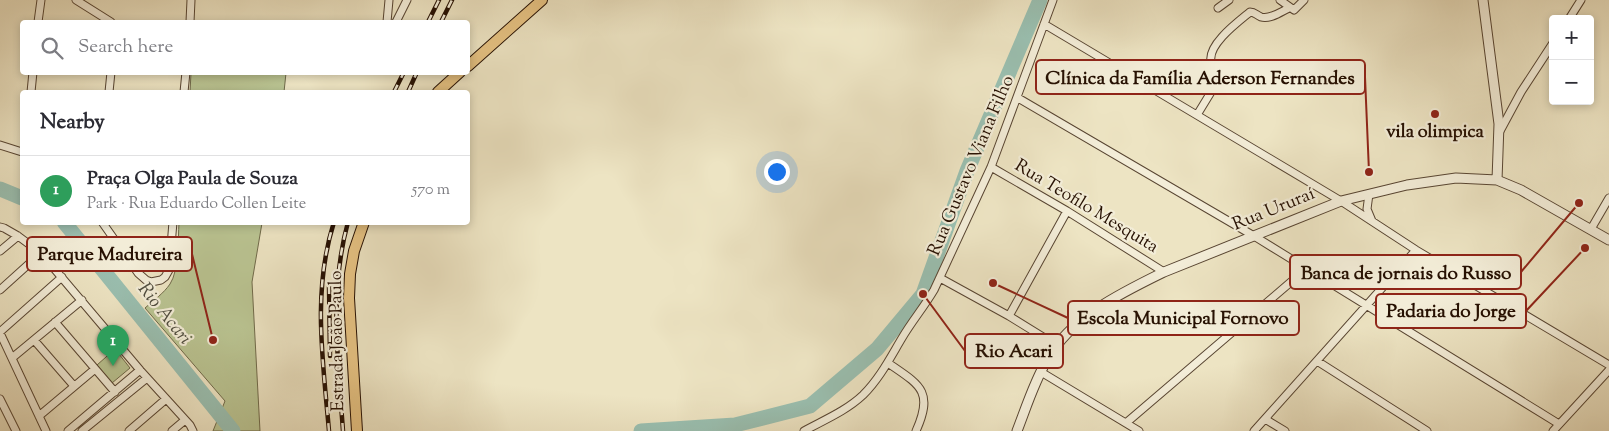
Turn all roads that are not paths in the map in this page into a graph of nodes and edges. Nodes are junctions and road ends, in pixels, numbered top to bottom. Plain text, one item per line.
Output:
1 (41, 0) edge
2 (76, 0) edge
3 (191, 0) edge
4 (389, 0) edge
5 (407, 0) edge
6 (542, 0) edge
7 (1053, 0) edge
8 (1229, 0) edge
9 (1280, 0) edge
10 (1304, 0) edge
11 (1483, 0) edge
12 (1581, 0) edge
13 (1218, 8) dead end
14 (1289, 8) junction
15 (1572, 15) edge
16 (38, 20) edge
17 (108, 20) edge
18 (190, 20) edge
19 (387, 20) edge
20 (397, 20) edge
21 (1044, 24) junction
22 (1549, 49) edge
23 (470, 64) edge
24 (34, 75) edge
25 (111, 75) edge
26 (186, 75) edge
27 (457, 75) edge
28 (31, 90) edge
29 (109, 90) edge
30 (184, 90) edge
31 (440, 90) edge
32 (1018, 98) junction
33 (1197, 115) junction
34 (1500, 131) junction
35 (0, 145) edge
36 (20, 151) edge
37 (991, 167) junction
38 (1497, 180) junction
39 (1369, 194) junction
40 (1609, 198) edge
41 (1341, 201) junction
42 (1067, 211) junction
43 (1372, 222) junction
44 (104, 225) edge
45 (173, 225) edge
46 (363, 225) edge
47 (0, 227) edge
48 (1591, 229) junction
49 (18, 236) junction
50 (1254, 236) junction
51 (1609, 240) edge
52 (1416, 250) junction
53 (0, 251) edge
54 (42, 253) junction
55 (1306, 269) junction
56 (1164, 272) junction
57 (62, 277) junction
58 (940, 278) junction
59 (0, 290) edge
60 (82, 300) junction
61 (1366, 306) junction
62 (1009, 316) junction
63 (55, 322) junction
64 (0, 333) edge
65 (34, 340) junction
66 (1056, 345) junction
67 (12, 358) junction
68 (1317, 361) junction
69 (888, 363) junction
70 (1609, 364) edge
71 (95, 369) junction
72 (140, 370) junction
73 (1609, 370) edge
74 (1040, 372) junction
75 (147, 378) junction
76 (74, 386) junction
77 (115, 392) junction
78 (0, 398) edge
79 (166, 399) junction
80 (39, 416) junction
81 (1265, 419) junction
82 (185, 420) junction
83 (1126, 424) junction
84 (1559, 424) junction
85 (16, 431) edge
86 (46, 431) edge
87 (68, 431) edge
88 (82, 431) edge
89 (129, 431) edge
90 (172, 431) edge
91 (193, 431) edge
92 (357, 431) edge
93 (804, 431) edge
94 (916, 431) edge
95 (1017, 431) edge
96 (1139, 431) edge
97 (1254, 431) edge
98 (1285, 431) edge
99 (1426, 431) edge
100 (1553, 431) edge

1 - 16 street
2 - 17 street
3 - 18 street
4 - 19 street
5 - 20 street
6 - 23 main road
7 - 21 street, Rua Gustavo Viana Filho
8 - 13 street
9 - 14 street
10 - 14 street
11 - 34 street
12 - 15 street
14 - 33 street
21 - 32 street, Rua Gustavo Viana Filho
21 - 33 street
22 - 34 street
24 - 28 street
25 - 29 street
26 - 30 street
27 - 31 main road
32 - 37 street, Rua Gustavo Viana Filho
32 - 50 street
33 - 41 street
34 - 38 street
35 - 36 street
37 - 42 street, Rua Teofilo Mesquita
37 - 58 street, Rua Gustavo Viana Filho
38 - 39 street, Rua Ururaí
38 - 48 street, Rua Ururaí
39 - 41 street, Rua Ururaí
39 - 43 street
40 - 48 street
41 - 43 street
41 - 50 street, Rua Ururaí
42 - 56 street, Rua Teofilo Mesquita
42 - 62 street
43 - 52 street
44 - 45 street
46 - 92 main road, Estrada João Paulo
47 - 49 street
48 - 51 street, Rua Ururaí
49 - 53 street
49 - 54 street
50 - 55 street
50 - 56 street, Rua Ururaí
52 - 61 street
52 - 70 street
54 - 57 street
54 - 59 street
55 - 61 street
55 - 83 street
56 - 66 street, Rua Ururaí
57 - 60 street
57 - 64 street
58 - 62 street
58 - 69 street, Rua Gustavo Viana Filho
60 - 63 street
60 - 72 street
61 - 68 street
61 - 84 street
62 - 66 street
63 - 65 street
63 - 71 street
64 - 67 street
65 - 67 street
65 - 76 street
66 - 74 street, Rua Ururaí
67 - 80 street
68 - 81 street
68 - 99 street
69 - 93 street, Rua Gustavo Viana Filho
69 - 94 street
71 - 76 street
71 - 77 street
72 - 75 street
72 - 77 street
73 - 84 street
74 - 83 street
74 - 95 street, Rua Ururaí
75 - 79 street
75 - 88 street
76 - 80 street
77 - 87 street
78 - 85 street
79 - 82 street
79 - 89 street
80 - 86 street
81 - 97 street
81 - 98 street
82 - 90 street
82 - 91 street
83 - 96 street
84 - 100 street

